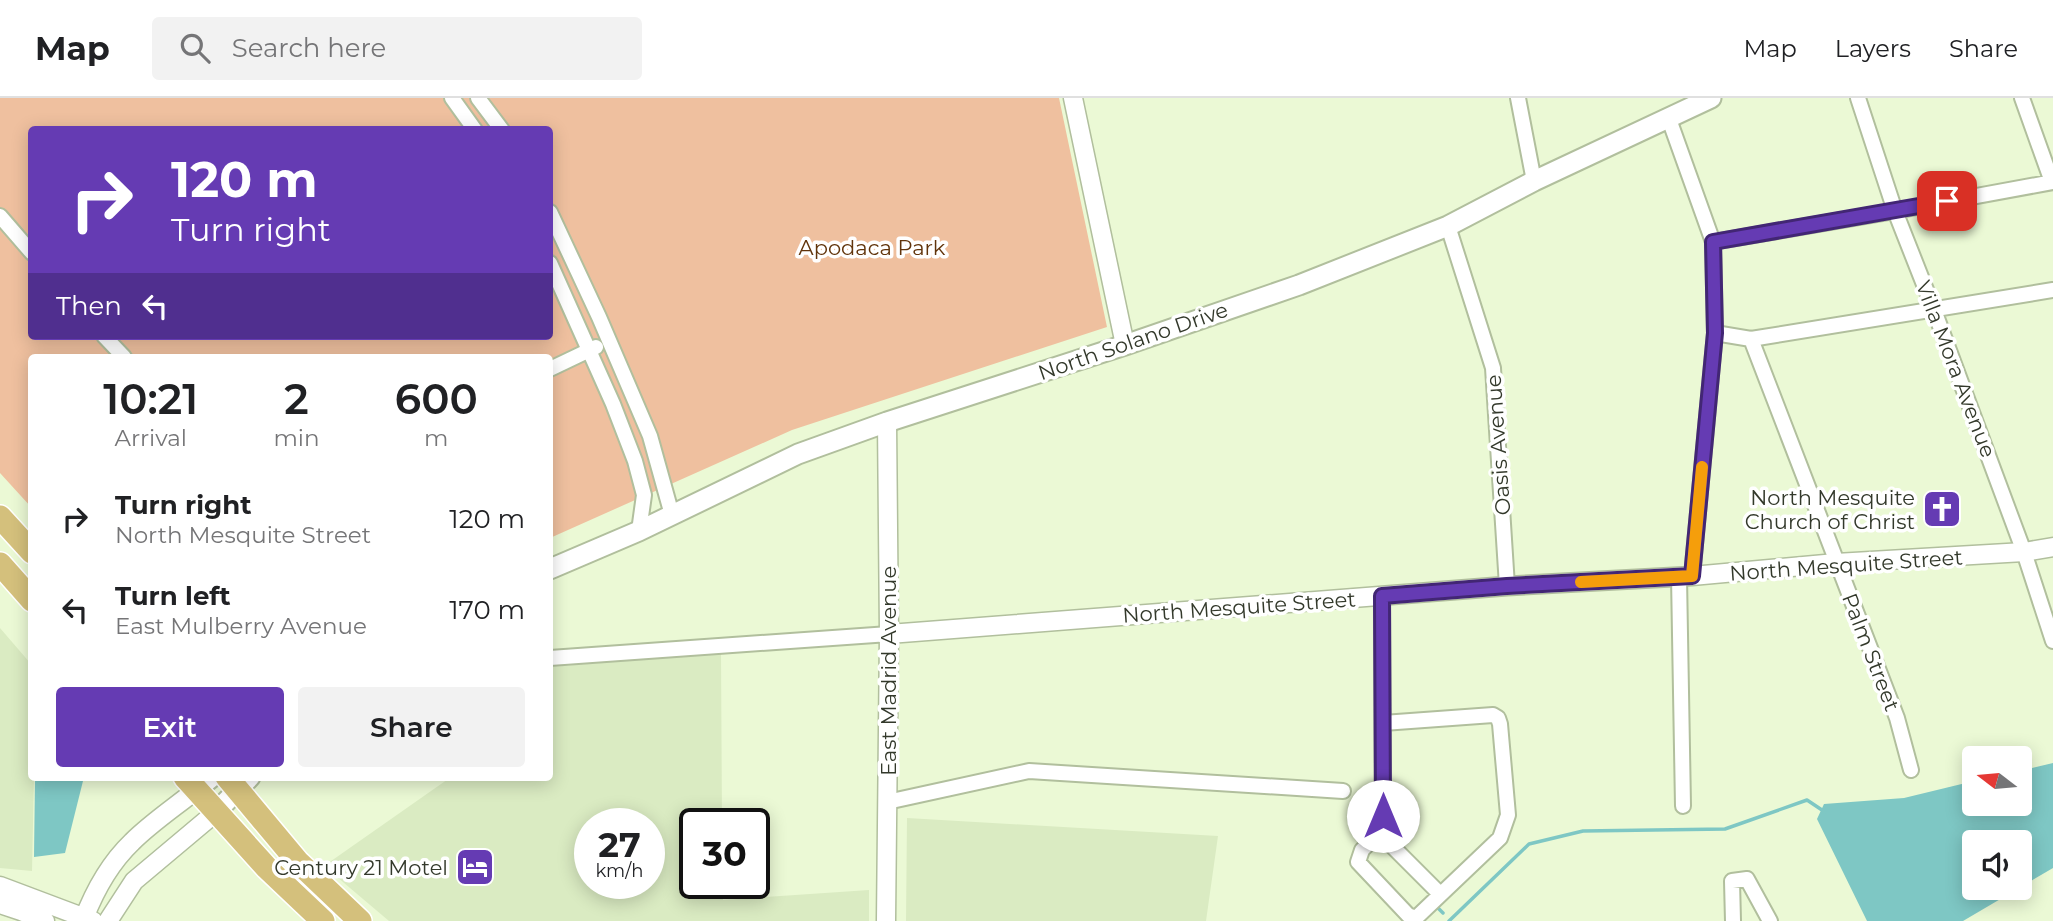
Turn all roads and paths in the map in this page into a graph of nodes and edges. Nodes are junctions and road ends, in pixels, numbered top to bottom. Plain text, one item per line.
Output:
1 (452, 98) edge
2 (478, 98) edge
3 (1073, 98) edge
4 (1518, 98) edge
5 (1711, 98) edge
6 (1858, 98) edge
7 (2022, 98) edge
8 (1669, 119) junction
9 (472, 126) edge
10 (499, 126) edge
11 (1534, 181) junction
12 (2052, 182) edge
13 (1895, 211) junction
14 (0, 217) edge
15 (553, 219) edge
16 (1448, 226) junction
17 (1713, 242) junction
18 (28, 248) edge
19 (553, 271) edge
20 (2053, 290) edge
21 (1934, 310) junction
22 (1715, 333) junction
23 (108, 340) edge
24 (608, 340) junction
25 (1751, 340) junction
26 (1125, 345) junction
27 (590, 351) junction
28 (121, 354) edge
29 (553, 368) edge
30 (887, 422) junction
31 (672, 515) junction
32 (0, 517) edge
33 (639, 531) junction
34 (2053, 547) edge
35 (28, 548) edge
36 (2024, 552) junction
37 (1836, 563) junction
38 (0, 564) edge
39 (553, 568) edge
40 (1686, 577) junction
41 (1507, 586) junction
42 (28, 596) edge
43 (1382, 596) junction
44 (889, 634) junction
45 (2053, 641) edge
46 (553, 658) edge
47 (1382, 723) junction
48 (1911, 770) dead end
49 (198, 781) edge
50 (238, 781) edge
51 (1343, 791) dead end
52 (887, 802) junction
53 (1684, 806) dead end
54 (215, 813) junction
55 (1379, 833) junction
56 (0, 886) edge
57 (1440, 894) junction
58 (0, 904) edge
59 (87, 920) edge
60 (45, 921) edge
61 (108, 921) edge
62 (323, 921) edge
63 (360, 921) edge
64 (886, 921) edge
65 (1733, 921) edge
66 (1770, 921) edge

1 - 9 street
2 - 10 street
3 - 26 street
4 - 11 street
5 - 8 main road, North Solano Drive
6 - 13 street, Villa Mora Avenue
7 - 12 street
8 - 11 main road, North Solano Drive
8 - 17 street
11 - 16 main road, North Solano Drive
12 - 13 street
13 - 17 street
13 - 21 street, Villa Mora Avenue
14 - 18 street
15 - 24 street
16 - 26 main road, North Solano Drive
16 - 41 street, Oasis Avenue
17 - 22 street
19 - 27 street
20 - 21 street
21 - 25 street
21 - 36 street, Villa Mora Avenue
22 - 25 street
22 - 40 street
23 - 28 street
24 - 27 street
24 - 31 street
25 - 37 street, Palm Street
26 - 30 main road, North Solano Drive
27 - 29 street
27 - 33 street
30 - 31 main road, North Solano Drive
30 - 44 street, East Madrid Avenue
31 - 33 main road, North Solano Drive
32 - 35 main road
33 - 39 main road, North Solano Drive
34 - 36 street, North Mesquite Street
36 - 37 street, North Mesquite Street
36 - 45 street, Villa Mora Avenue
37 - 40 street, North Mesquite Street
37 - 48 street, Palm Street
38 - 42 main road
40 - 41 street, North Mesquite Street
40 - 53 street
41 - 43 street, North Mesquite Street
43 - 44 street, North Mesquite Street
43 - 47 street
44 - 46 street, North Mesquite Street
44 - 52 street, East Madrid Avenue
47 - 55 street
47 - 57 street
49 - 54 main road
49 - 59 street
50 - 54 main road
50 - 63 main road
51 - 52 street
52 - 64 street, East Madrid Avenue
54 - 61 street
54 - 62 main road
55 - 57 street
55 - 57 street
56 - 59 street
58 - 60 street
65 - 66 street

